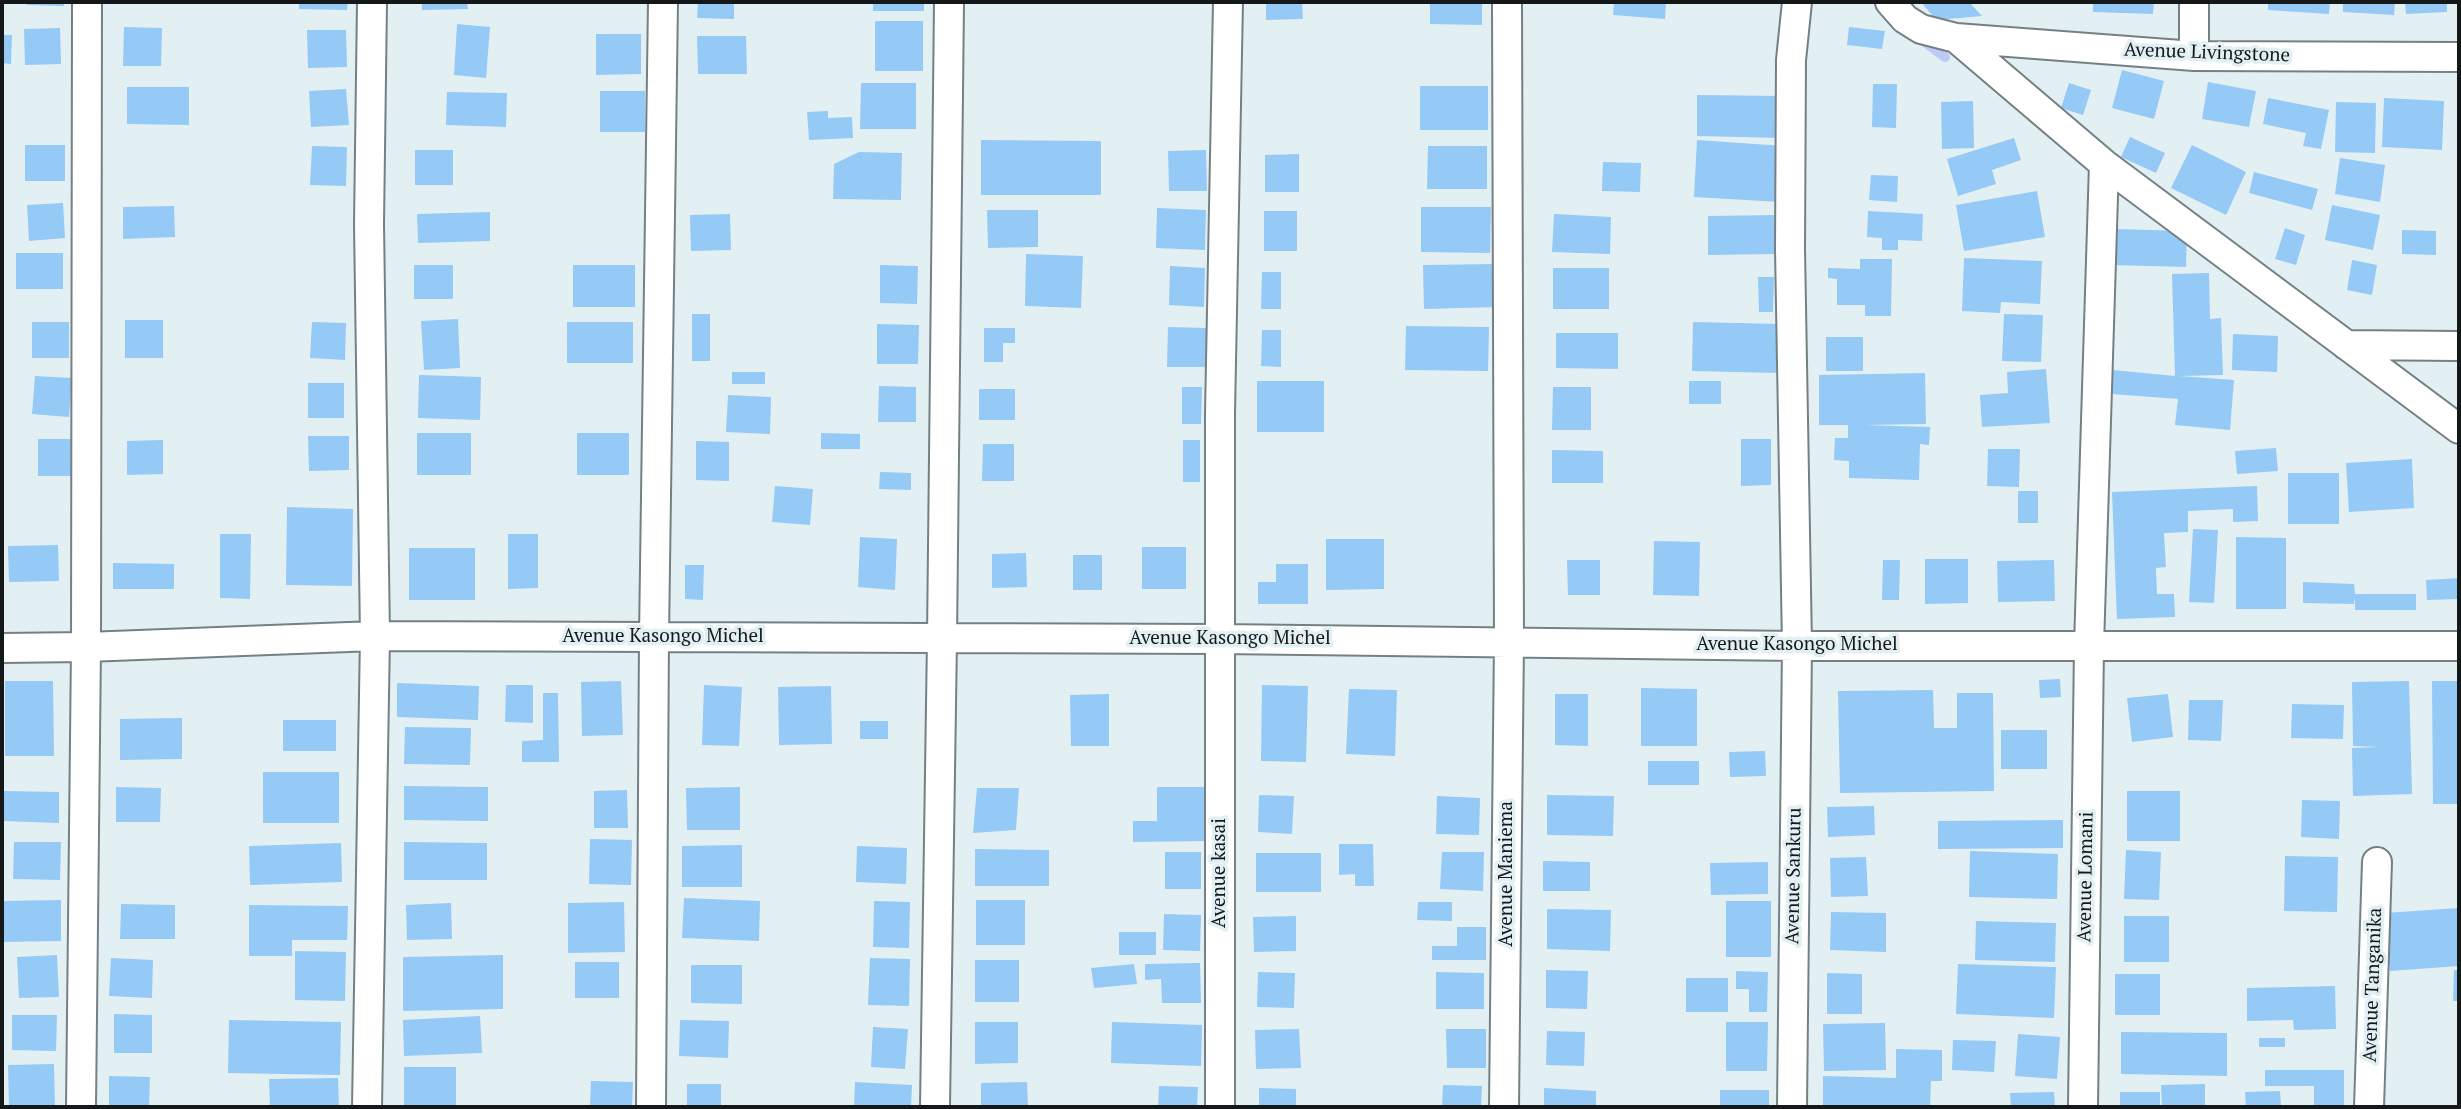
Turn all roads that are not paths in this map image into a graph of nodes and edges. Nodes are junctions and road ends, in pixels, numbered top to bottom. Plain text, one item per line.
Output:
1 (87, 2) edge
2 (372, 2) edge
3 (663, 2) edge
4 (949, 2) edge
5 (1228, 2) edge
6 (1507, 2) edge
7 (1797, 2) edge
8 (1890, 2) edge
9 (2194, 2) edge
10 (1956, 38) junction
11 (2194, 56) junction
12 (2459, 57) edge
13 (2104, 164) junction
14 (2346, 345) junction
15 (2459, 346) edge
16 (2459, 429) edge
17 (375, 636) junction
18 (654, 637) junction
19 (943, 638) junction
20 (1220, 639) junction
21 (1508, 642) junction
22 (1797, 646) junction
23 (2089, 646) junction
24 (2459, 646) edge
25 (86, 647) junction
26 (2, 648) edge
27 (2377, 862) dead end
28 (81, 1107) edge
29 (367, 1107) edge
30 (651, 1107) edge
31 (935, 1107) edge
32 (1220, 1107) edge
33 (1504, 1107) edge
34 (1792, 1107) edge
35 (2083, 1107) edge
36 (2369, 1107) edge

1 - 25 street
2 - 17 street
3 - 18 street
4 - 19 street
5 - 20 street, Avenue kasai
6 - 21 street, Avenue Maniema
7 - 22 street, Avenue Sankuru
8 - 10 street, Avenue Livingstone
9 - 11 street
10 - 11 street, Avenue Livingstone
10 - 13 street
11 - 12 street, Avenue Livingstone
13 - 14 street
13 - 23 street, Avenue Lomani
14 - 15 street
14 - 16 street
17 - 18 street, Avenue Kasongo Michel
17 - 25 street, Avenue Kasongo Michel
17 - 29 street
18 - 19 street, Avenue Kasongo Michel
18 - 30 street
19 - 20 street, Avenue Kasongo Michel
19 - 31 street
20 - 21 street, Avenue Kasongo Michel
20 - 32 street, Avenue kasai
21 - 22 street, Avenue Kasongo Michel
21 - 33 street, Avenue Maniema
22 - 23 street, Avenue Kasongo Michel
22 - 34 street, Avenue Sankuru
23 - 24 street, Avenue Kasongo Michel
23 - 35 street, Avenue Lomani
25 - 26 street, Avenue Kasongo Michel
25 - 28 street
27 - 36 street, Avenue Tanganika

